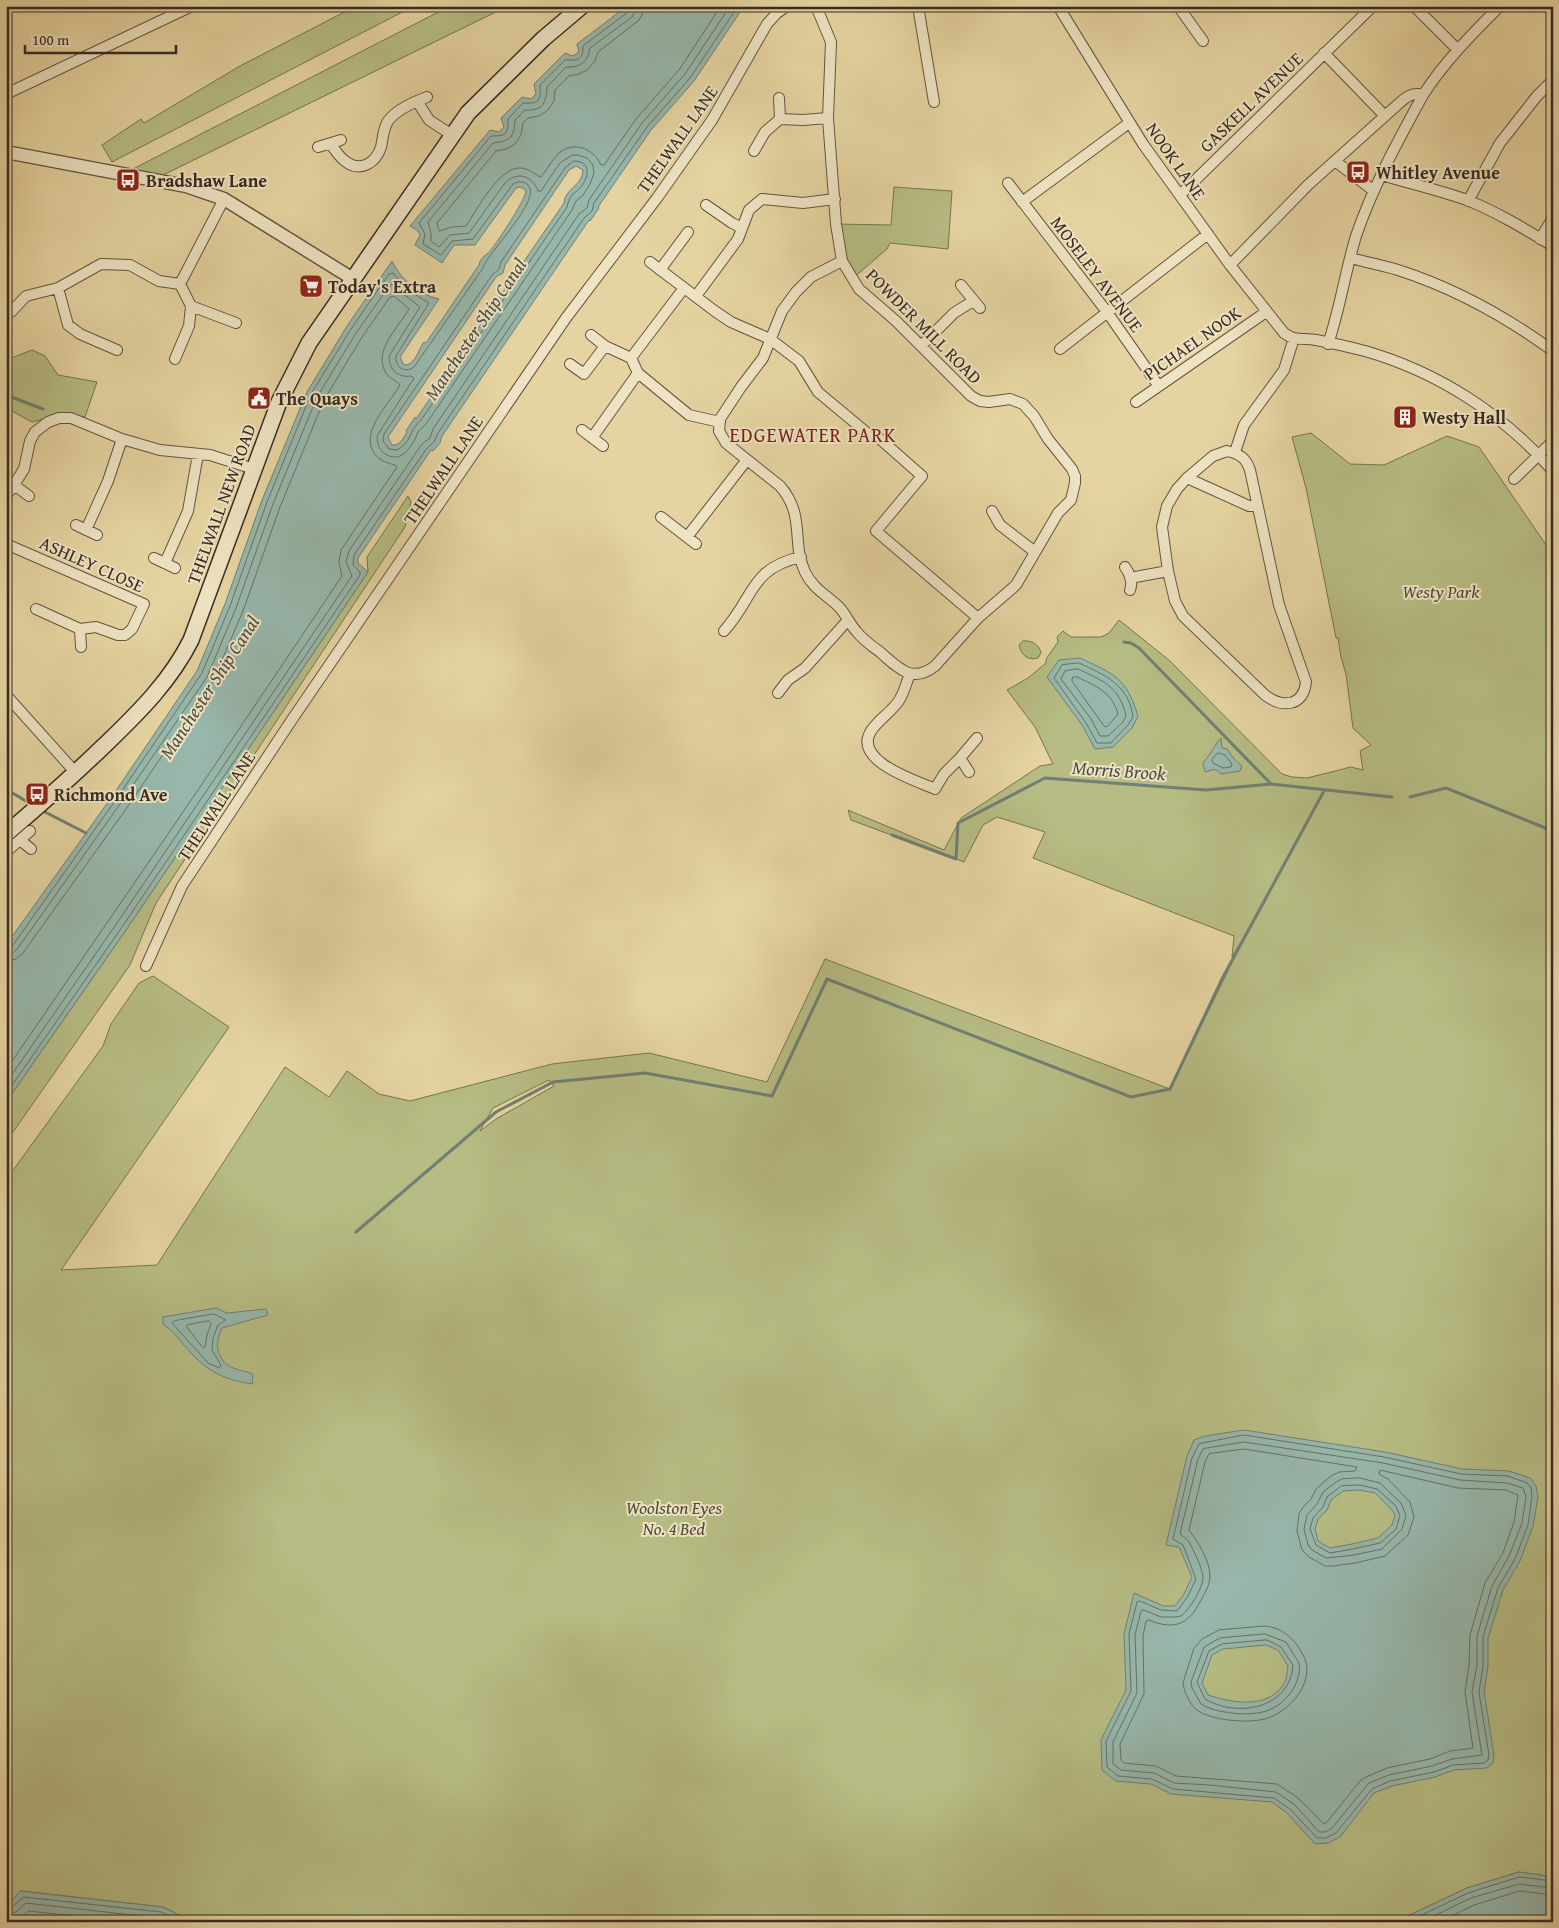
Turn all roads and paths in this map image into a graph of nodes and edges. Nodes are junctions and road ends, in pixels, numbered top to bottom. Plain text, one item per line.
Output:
1 (192, 6) edge
2 (582, 6) edge
3 (787, 6) edge
4 (816, 6) edge
5 (918, 6) edge
6 (1058, 6) edge
7 (1178, 6) edge
8 (1373, 6) edge
9 (1414, 6) edge
10 (1500, 6) edge
11 (1204, 40) dead end
12 (1457, 49) junction
13 (1324, 53) junction
14 (1553, 80) edge
15 (6, 94) edge
16 (1423, 95) junction
17 (428, 97) dead end
18 (779, 98) dead end
19 (417, 101) junction
20 (934, 102) dead end
21 (1385, 116) junction
22 (828, 118) junction
23 (780, 119) junction
24 (1129, 123) junction
25 (452, 135) junction
26 (341, 140) dead end
27 (330, 144) junction
28 (318, 147) dead end
29 (754, 151) dead end
30 (6, 152) edge
31 (1335, 161) junction
32 (1380, 175) junction
33 (1008, 183) dead end
34 (1374, 191) junction
35 (1180, 195) junction
36 (224, 199) junction
37 (835, 199) junction
38 (1468, 201) junction
39 (1022, 202) junction
40 (706, 205) dead end
41 (1553, 218) edge
42 (742, 228) junction
43 (688, 232) dead end
44 (1208, 234) junction
45 (1540, 239) junction
46 (1553, 246) edge
47 (1350, 258) junction
48 (842, 261) junction
49 (650, 262) dead end
50 (1230, 265) junction
51 (660, 270) junction
52 (353, 279) junction
53 (180, 284) junction
54 (961, 285) dead end
55 (58, 288) junction
56 (684, 288) junction
57 (696, 296) junction
58 (191, 306) junction
59 (1107, 312) junction
60 (1266, 312) junction
61 (6, 315) edge
62 (236, 323) dead end
63 (591, 335) dead end
64 (1294, 338) junction
65 (770, 339) junction
66 (1328, 344) junction
67 (605, 346) junction
68 (921, 346) junction
69 (1060, 348) dead end
70 (117, 350) dead end
71 (1553, 351) edge
72 (631, 358) junction
73 (175, 359) dead end
74 (570, 364) dead end
75 (638, 373) junction
76 (1158, 385) junction
77 (1136, 402) dead end
78 (720, 422) junction
79 (582, 430) dead end
80 (592, 438) junction
81 (122, 439) junction
82 (1553, 441) edge
83 (602, 446) dead end
84 (1235, 452) junction
85 (198, 454) junction
86 (1539, 455) junction
87 (746, 461) junction
88 (254, 469) junction
89 (1553, 471) edge
90 (1187, 478) junction
91 (1514, 478) dead end
92 (14, 485) junction
93 (6, 496) edge
94 (29, 496) dead end
95 (1256, 506) junction
96 (992, 511) dead end
97 (661, 517) dead end
98 (76, 525) dead end
99 (86, 530) junction
100 (97, 535) dead end
101 (687, 537) junction
102 (6, 544) edge
103 (696, 544) dead end
104 (1035, 552) junction
105 (154, 558) dead end
106 (801, 558) junction
107 (165, 563) junction
108 (1125, 567) dead end
109 (175, 568) dead end
110 (1168, 571) junction
111 (1130, 578) junction
112 (1130, 590) dead end
113 (36, 609) dead end
114 (978, 618) junction
115 (848, 620) junction
116 (80, 628) junction
117 (724, 631) dead end
118 (81, 646) dead end
119 (910, 674) junction
120 (778, 694) dead end
121 (6, 696) edge
122 (977, 738) dead end
123 (960, 758) junction
124 (969, 772) dead end
125 (76, 773) junction
126 (30, 831) dead end
127 (13, 837) edge
128 (31, 849) dead end
129 (6, 852) edge
130 (146, 966) dead end

1 - 15 street
2 - 25 main road, THELWALL NEW ROAD
3 - 130 street, THELWALL LANE
4 - 22 street, POWDER MILL ROAD
5 - 20 street
6 - 24 street, NOOK LANE
7 - 11 street
8 - 13 street, GASKELL AVENUE
9 - 12 street
10 - 12 street
12 - 16 street
13 - 21 street, GASKELL AVENUE
13 - 35 street, GASKELL AVENUE
14 - 38 street
16 - 21 street
16 - 32 street
17 - 19 street
18 - 23 street
19 - 25 street
19 - 27 street
21 - 31 street
22 - 23 street
22 - 37 street, POWDER MILL ROAD
23 - 29 street
24 - 35 street, NOOK LANE
24 - 39 street
25 - 52 main road, THELWALL NEW ROAD
26 - 27 street
27 - 28 street
30 - 36 street
31 - 34 street
31 - 50 street
32 - 34 street
32 - 38 street
33 - 39 street, MOSELEY AVENUE
34 - 47 street
35 - 44 street, NOOK LANE
36 - 52 street
36 - 53 street
37 - 42 street
37 - 48 street, POWDER MILL ROAD
38 - 45 street
39 - 59 street, MOSELEY AVENUE
40 - 42 street
41 - 45 street
42 - 57 street
43 - 51 street
44 - 50 street, NOOK LANE
44 - 59 street
45 - 46 street
47 - 66 street
47 - 71 street
48 - 65 street
48 - 68 street, POWDER MILL ROAD
49 - 51 street
50 - 60 street, NOOK LANE
51 - 56 street
52 - 88 main road, THELWALL NEW ROAD
53 - 55 street
53 - 58 street
54 - 68 street
55 - 61 street
55 - 70 street
56 - 57 street
56 - 72 street
57 - 65 street
58 - 62 street
58 - 73 street
59 - 69 street
59 - 76 street, MOSELEY AVENUE
60 - 64 street, NOOK LANE
60 - 76 street, PICHAEL NOOK
63 - 67 street
64 - 66 street
64 - 84 street
65 - 78 street
65 - 114 street
66 - 86 street
67 - 72 street
67 - 74 street
68 - 104 street, POWDER MILL ROAD
72 - 75 street
75 - 78 street
75 - 80 street
76 - 77 street, PICHAEL NOOK
78 - 87 street
79 - 80 street
80 - 83 street
81 - 85 street
81 - 92 street
81 - 99 street
82 - 86 street
84 - 90 street
84 - 95 street
85 - 88 street
85 - 107 street
86 - 89 street
86 - 91 street
87 - 101 street
87 - 106 street
88 - 125 main road, THELWALL NEW ROAD
90 - 95 street
90 - 110 street
92 - 93 street
92 - 94 street
95 - 110 street
96 - 104 street
97 - 101 street
98 - 99 street
99 - 100 street
101 - 103 street
102 - 116 street, ASHLEY CLOSE
104 - 114 street, POWDER MILL ROAD
105 - 107 street
106 - 115 street
106 - 117 street
107 - 109 street
108 - 111 street
110 - 111 street
111 - 112 street
113 - 116 street, ASHLEY CLOSE
114 - 119 street, POWDER MILL ROAD
115 - 119 street
115 - 120 street
116 - 118 street
119 - 123 street
121 - 125 street
122 - 123 street
123 - 124 street
125 - 127 main road, THELWALL NEW ROAD
126 - 127 street
127 - 128 street
127 - 129 street

